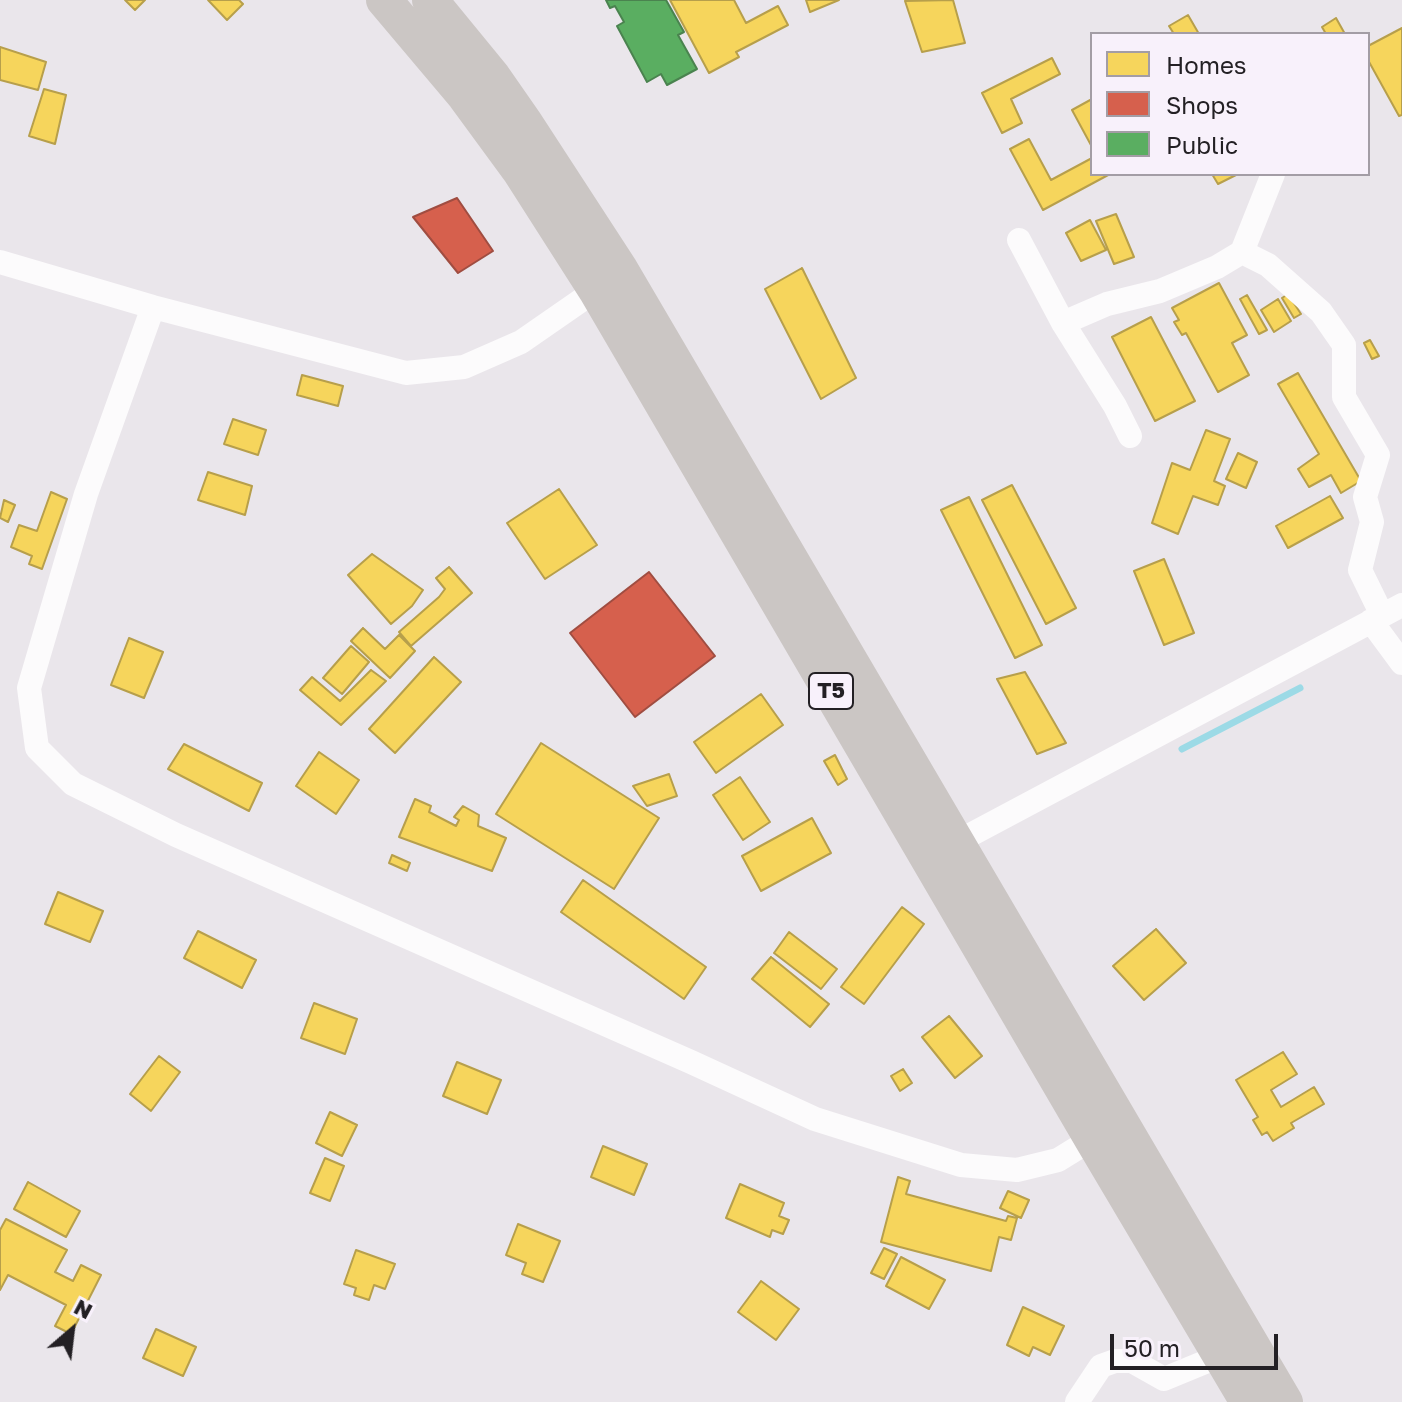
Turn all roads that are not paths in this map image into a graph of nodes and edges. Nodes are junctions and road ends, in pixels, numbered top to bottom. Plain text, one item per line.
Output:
1 (384, 0) edge
2 (430, 0) edge
3 (1272, 176) edge
4 (1019, 240) dead end
5 (1242, 252) junction
6 (0, 262) edge
7 (596, 290) junction
8 (153, 307) junction
9 (1063, 323) junction
10 (1130, 436) dead end
11 (1385, 613) edge
12 (1402, 663) edge
13 (957, 842) junction
14 (1092, 1139) junction
15 (1236, 1349) junction
16 (1077, 1402) edge
17 (1248, 1402) edge
18 (1285, 1402) edge

1 - 7 highway, T5
2 - 13 highway, T5
3 - 5 street
4 - 9 street
5 - 9 street
5 - 11 street
6 - 8 street
7 - 8 street
7 - 14 highway, T5
8 - 14 street
9 - 10 street
11 - 12 street
11 - 13 street
13 - 15 highway, T5
14 - 15 highway, T5
15 - 16 street
15 - 17 highway, T5
15 - 18 highway, T5

